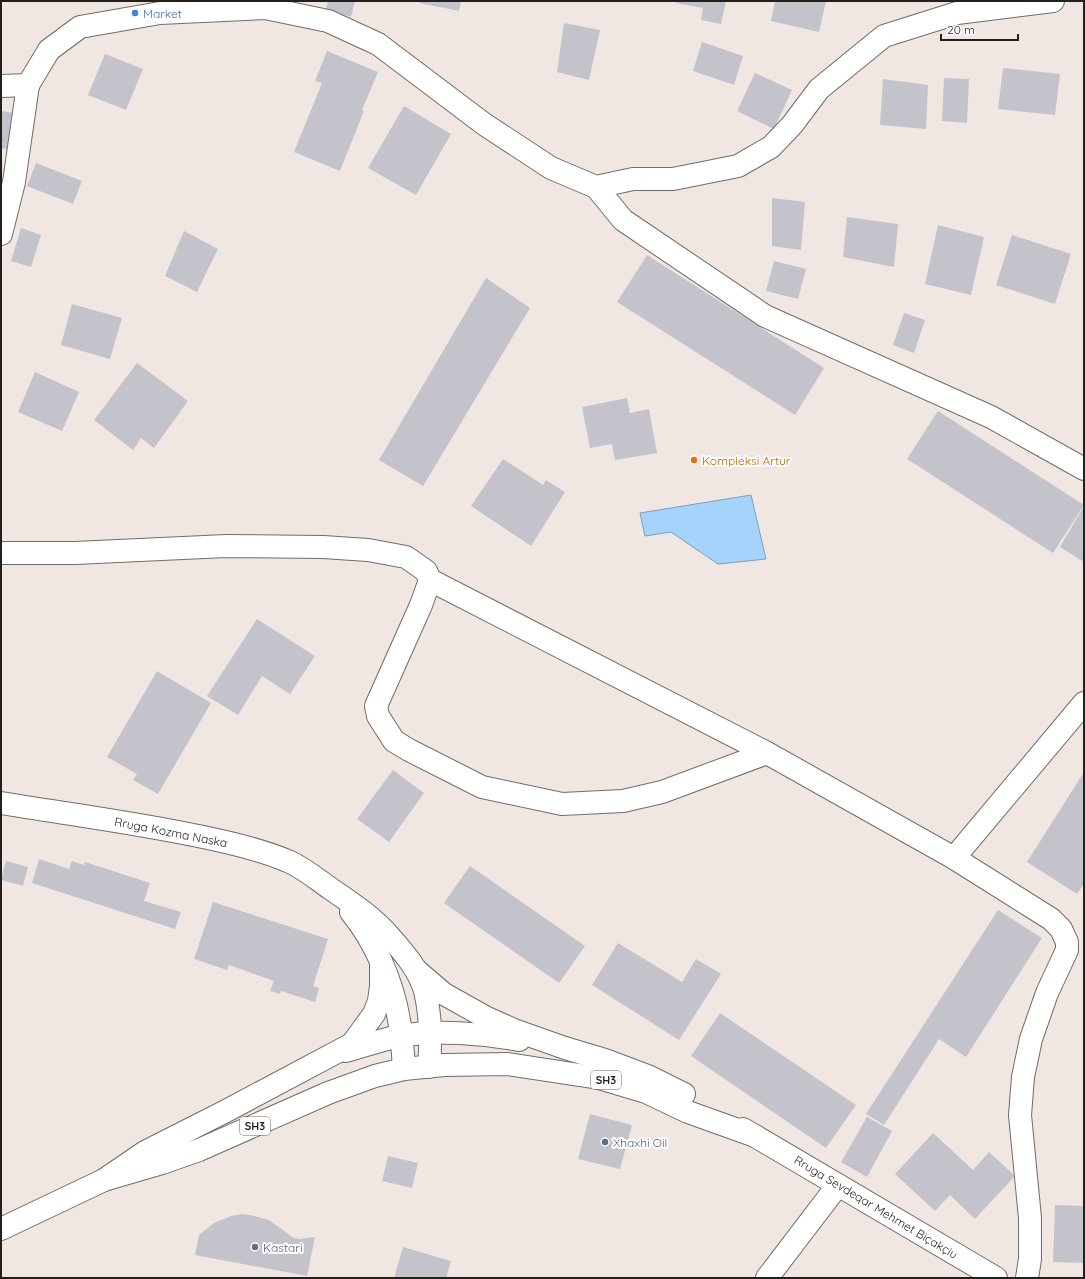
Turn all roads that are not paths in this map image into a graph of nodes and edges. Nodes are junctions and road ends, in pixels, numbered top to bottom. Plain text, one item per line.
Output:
1 (1053, 1) edge
2 (265, 4) edge
3 (28, 85) junction
4 (1, 86) edge
5 (596, 187) junction
6 (1, 234) edge
7 (1084, 469) edge
8 (1, 553) edge
9 (430, 580) junction
10 (1084, 703) edge
11 (767, 753) junction
12 (1, 803) edge
13 (954, 858) junction
14 (332, 890) junction
15 (381, 962) junction
16 (417, 971) junction
17 (430, 1033) junction
18 (400, 1036) junction
19 (566, 1048) junction
20 (329, 1057) junction
21 (429, 1067) junction
22 (404, 1069) junction
23 (755, 1136) junction
24 (104, 1180) junction
25 (838, 1185) junction
26 (1, 1229) edge
27 (767, 1278) edge
28 (996, 1278) edge
29 (1027, 1278) edge

1 - 5 main road
2 - 3 main road
2 - 5 main road
3 - 4 main road
3 - 6 main road
5 - 7 main road
8 - 9 main road
9 - 11 main road
9 - 11 main road
10 - 13 main road
11 - 13 main road
12 - 14 main road, Rruga Kozma Naska
13 - 29 main road
14 - 15 main road, Rruga Kozma Naska
14 - 16 main road, Rruga Kozma Naska
15 - 18 main road, Rruga Kozma Naska
15 - 20 main road
16 - 17 main road, Rruga Kozma Naska
16 - 19 main road
17 - 18 main road, SH3
17 - 19 main road, SH3
17 - 21 main road, Rruga Kozma Naska
18 - 20 main road, SH3
18 - 22 main road, Rruga Kozma Naska
19 - 23 main road, SH3
20 - 24 main road, SH3
21 - 22 main road, SH3
21 - 23 main road, SH3
22 - 24 main road, SH3
23 - 25 main road, Rruga Sevdeqar Mehmet Biçakçiu / SH3
24 - 26 main road, SH3
25 - 27 main road
25 - 28 main road, Rruga Sevdeqar Mehmet Biçakçiu / SH3

